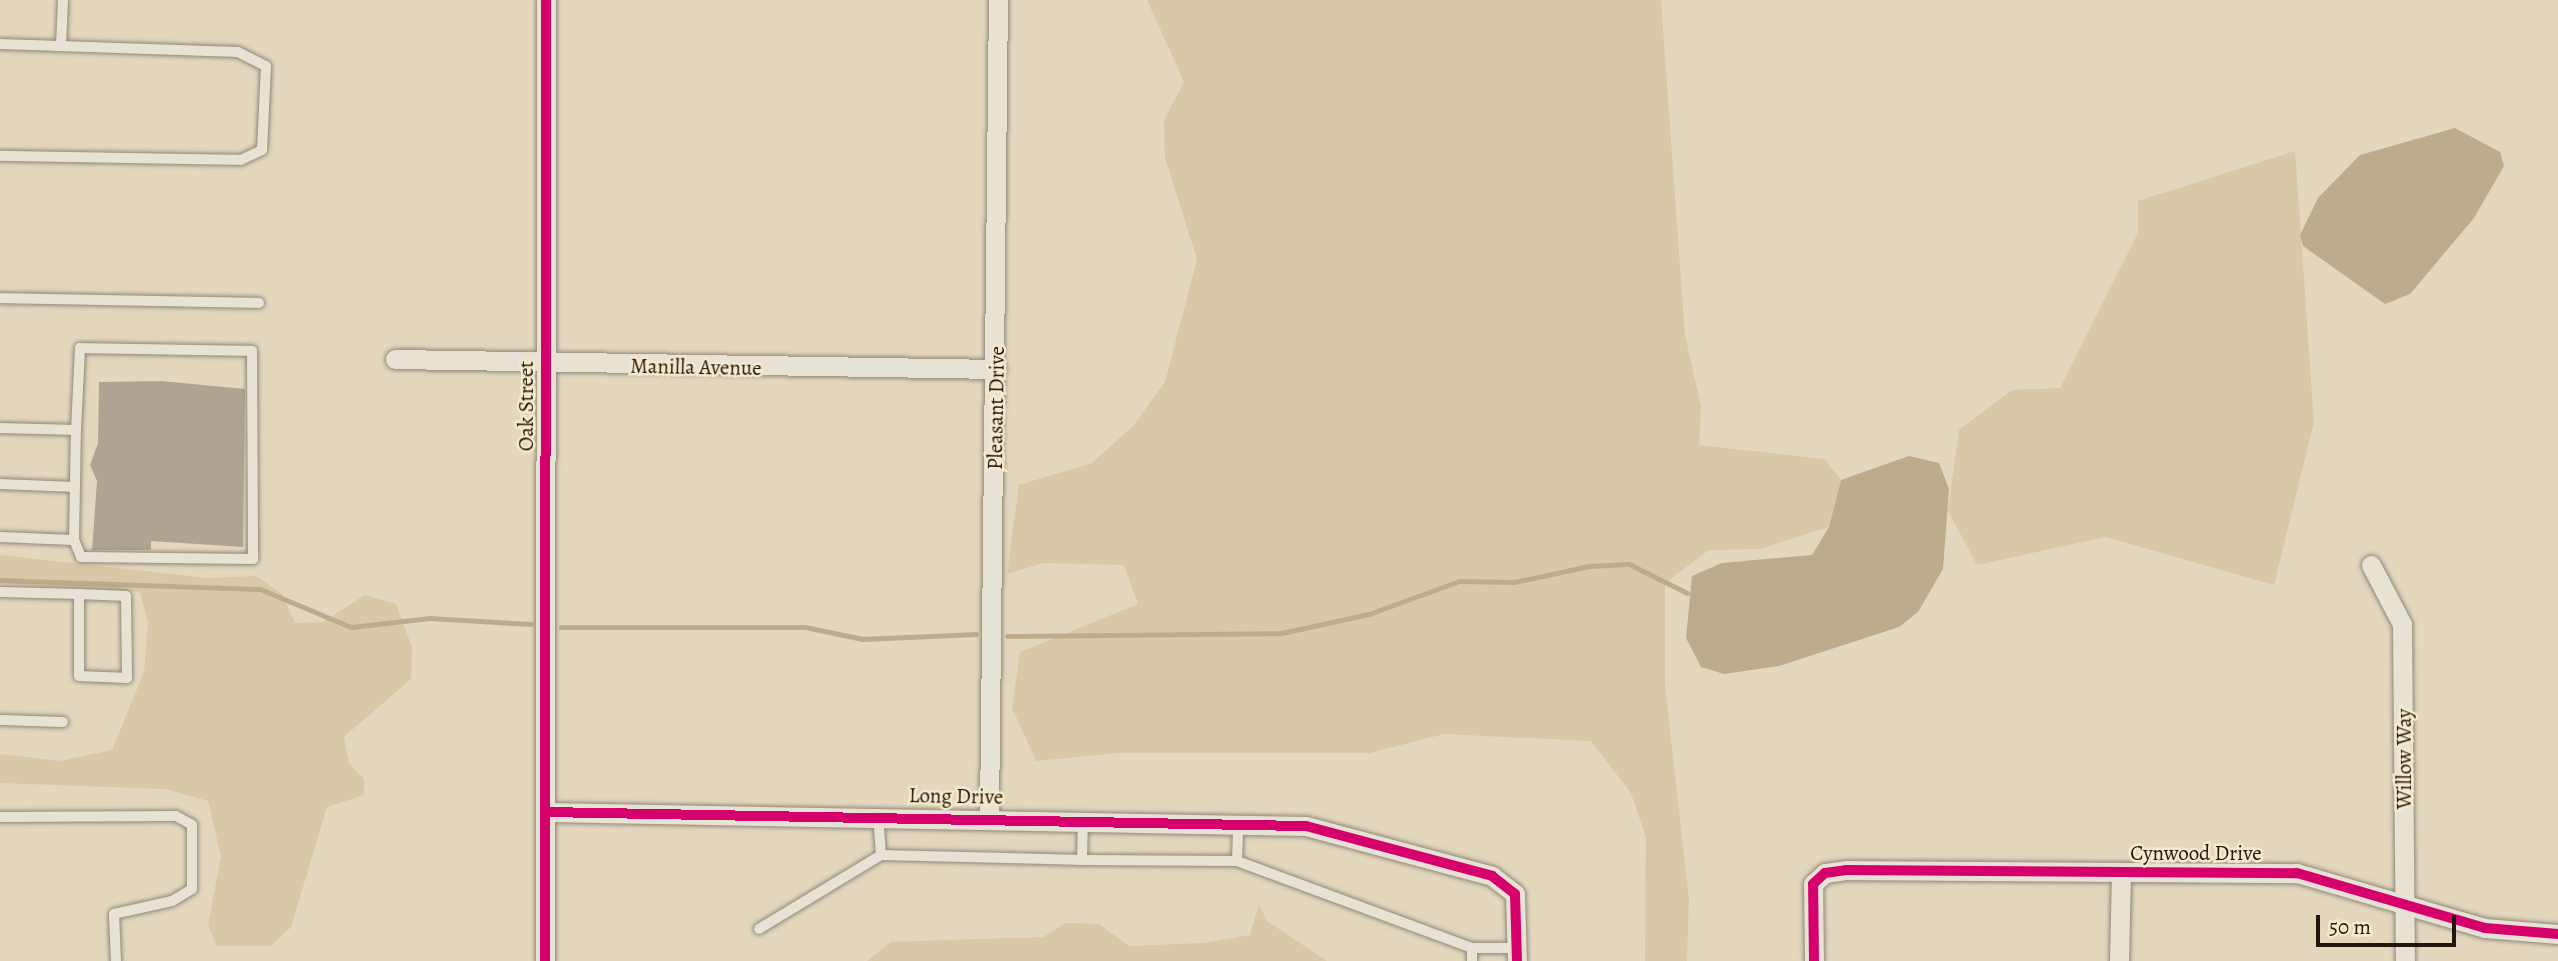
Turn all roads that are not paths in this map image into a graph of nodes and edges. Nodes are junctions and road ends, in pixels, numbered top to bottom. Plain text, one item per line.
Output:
1 (63, 0) edge
2 (546, 0) edge
3 (999, 0) edge
4 (0, 44) edge
5 (61, 46) junction
6 (0, 156) edge
7 (0, 298) edge
8 (259, 303) dead end
9 (395, 359) dead end
10 (545, 365) junction
11 (996, 369) junction
12 (0, 428) edge
13 (76, 430) junction
14 (0, 485) edge
15 (75, 487) junction
16 (0, 537) edge
17 (74, 540) junction
18 (2371, 565) dead end
19 (0, 592) edge
20 (79, 594) junction
21 (0, 720) edge
22 (63, 722) dead end
23 (546, 812) junction
24 (878, 814) junction
25 (0, 817) edge
26 (989, 817) junction
27 (1083, 819) junction
28 (1238, 824) junction
29 (881, 855) junction
30 (1082, 860) junction
31 (1237, 861) junction
32 (2121, 873) junction
33 (2405, 904) junction
34 (759, 929) dead end
35 (2558, 934) edge
36 (1472, 948) junction
37 (1517, 954) edge
38 (116, 961) edge
39 (545, 961) edge
40 (1472, 961) edge
41 (1814, 961) edge
42 (2119, 961) edge
43 (2405, 961) edge

1 - 5 lane
2 - 10 street, Oak Street
3 - 11 street, Pleasant Drive
4 - 5 lane
5 - 6 lane
7 - 8 lane
9 - 10 street, Manilla Avenue
10 - 11 street, Manilla Avenue
10 - 23 street, Oak Street
11 - 26 street, Pleasant Drive
12 - 13 lane
13 - 15 lane
13 - 17 lane
14 - 15 lane
15 - 17 lane
16 - 17 lane
18 - 33 street, Willow Way
19 - 20 lane
20 - 20 lane
21 - 22 lane
23 - 24 street, Long Drive
23 - 39 street
24 - 26 street, Long Drive
24 - 29 lane
25 - 38 lane
26 - 27 street, Long Drive
27 - 28 street, Long Drive
27 - 30 lane
28 - 31 lane
28 - 37 street, Long Drive
29 - 30 lane
29 - 34 lane
30 - 31 lane
31 - 36 lane
32 - 33 street, Cynwood Drive
32 - 41 street, Cynwood Drive
32 - 42 street
33 - 35 street, Cynwood Drive
33 - 43 street, Willow Way
36 - 37 lane
36 - 40 lane

